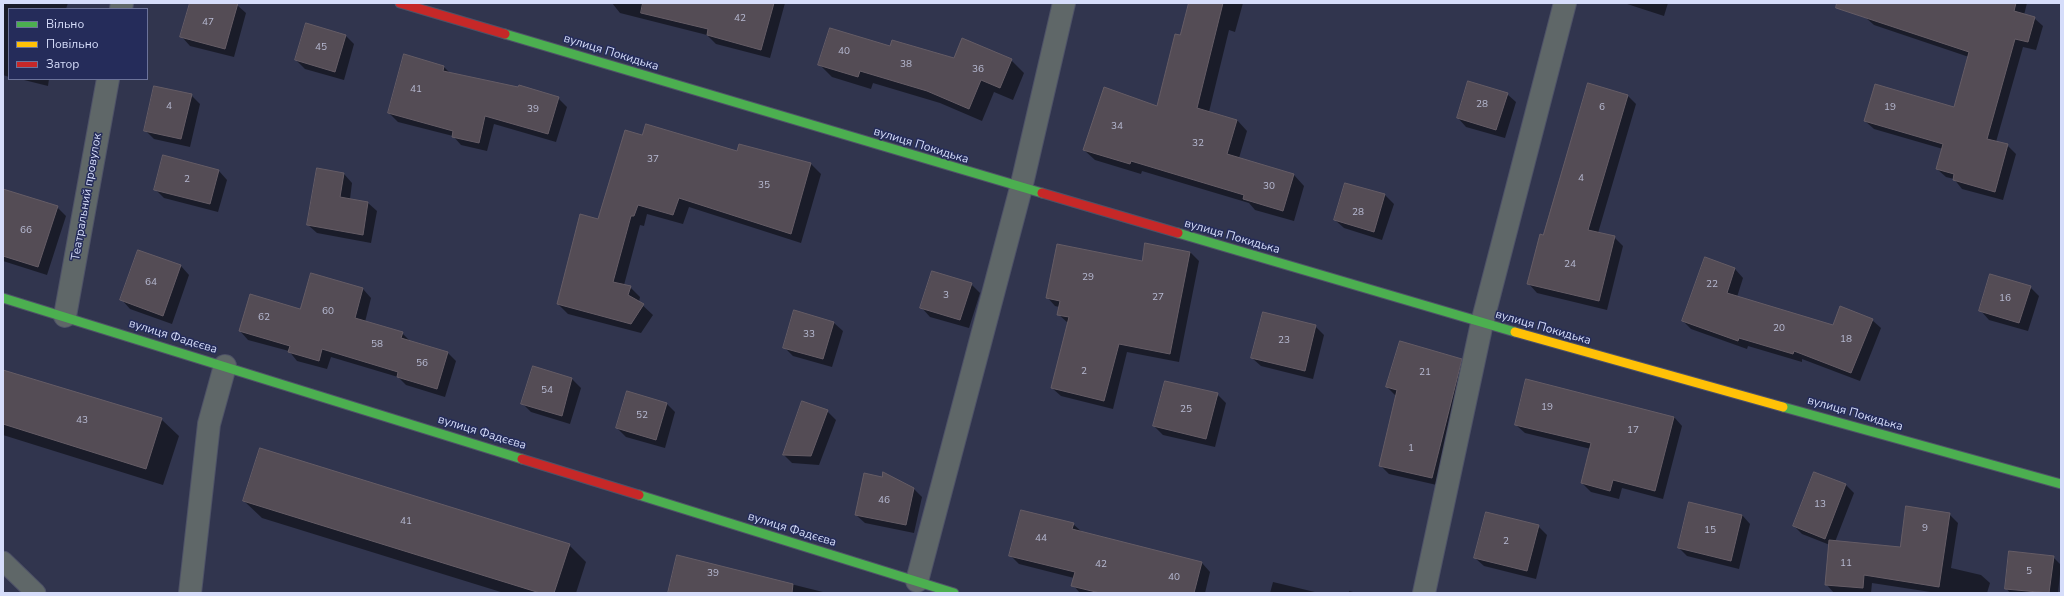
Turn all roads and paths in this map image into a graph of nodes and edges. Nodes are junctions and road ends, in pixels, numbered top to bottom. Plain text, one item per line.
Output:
1 (400, 3) edge
2 (1064, 3) edge
3 (1565, 3) edge
4 (108, 80) edge
5 (1020, 188) junction
6 (3, 298) edge
7 (65, 316) junction
8 (1482, 323) junction
9 (225, 366) junction
10 (2061, 484) edge
11 (3, 561) edge
12 (917, 581) junction
13 (36, 593) edge
14 (190, 593) edge
15 (954, 593) edge
16 (1424, 593) edge

1 - 5 street, вулиця Покидька
2 - 5 street
3 - 8 street
4 - 7 street, Театральний провулок
5 - 8 street, вулиця Покидька
5 - 12 street
6 - 7 street, вулиця Фадєєва
7 - 9 street, вулиця Фадєєва
8 - 10 street, вулиця Покидька
8 - 16 street
9 - 12 street, вулиця Фадєєва
9 - 14 street
11 - 13 lane
12 - 15 street, вулиця Фадєєва

